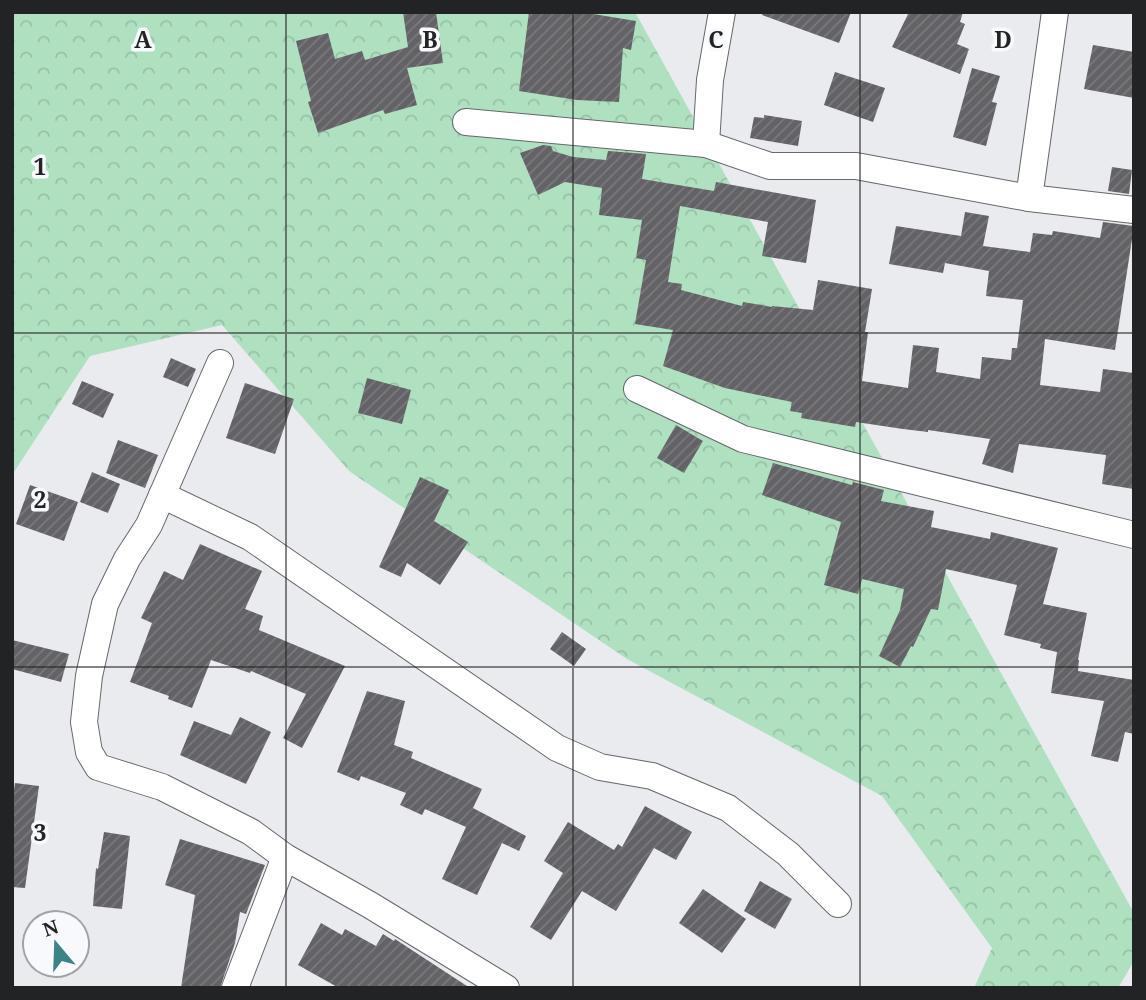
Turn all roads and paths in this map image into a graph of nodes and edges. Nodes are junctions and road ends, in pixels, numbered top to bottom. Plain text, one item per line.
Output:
1 (722, 12) edge
2 (1055, 12) edge
3 (466, 121) dead end
4 (706, 144) junction
5 (1029, 198) junction
6 (1134, 210) edge
7 (220, 363) dead end
8 (637, 389) dead end
9 (162, 495) junction
10 (1134, 535) edge
11 (285, 857) junction
12 (838, 904) dead end
13 (235, 988) edge
14 (506, 988) edge

1 - 4 street
2 - 5 street
3 - 4 street
4 - 5 street
5 - 6 street
7 - 9 street
8 - 10 street
9 - 11 street
9 - 12 street
11 - 13 street
11 - 14 street

